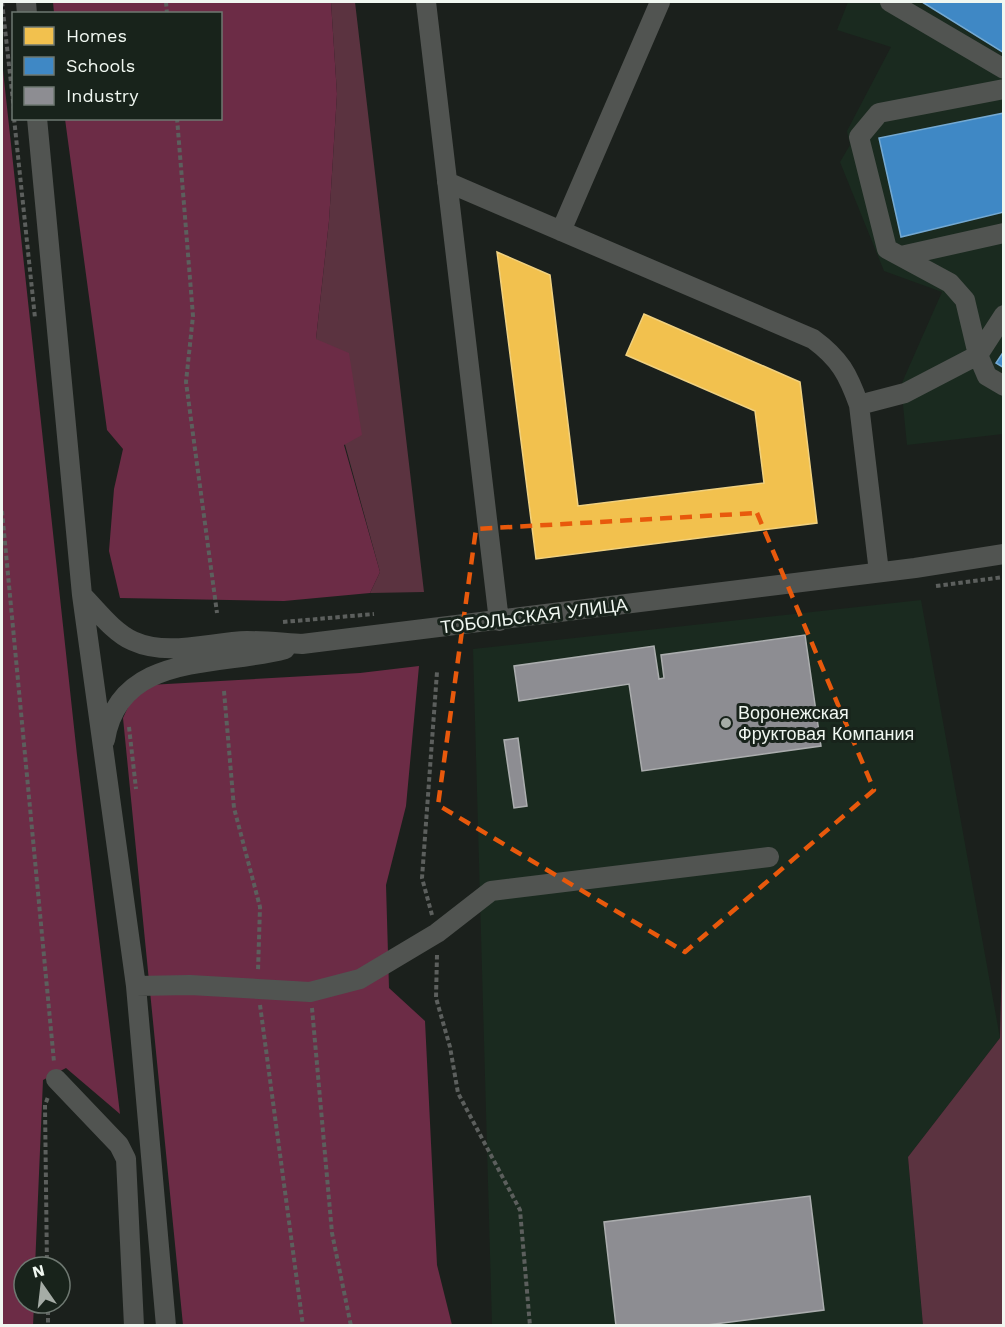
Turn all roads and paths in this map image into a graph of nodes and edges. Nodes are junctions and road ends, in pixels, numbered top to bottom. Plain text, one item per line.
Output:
1 (3, 2) edge
2 (426, 2) edge
3 (660, 2) edge
4 (890, 2) edge
5 (1004, 69) edge
6 (1004, 89) edge
7 (12, 90) edge
8 (37, 120) edge
9 (177, 120) edge
10 (447, 182) junction
11 (561, 231) junction
12 (1004, 233) edge
13 (901, 256) junction
14 (1004, 315) edge
15 (978, 355) junction
16 (1004, 386) edge
17 (859, 405) junction
18 (2, 512) edge
19 (1004, 554) edge
20 (879, 572) junction
21 (1004, 577) edge
22 (928, 587) dead end
23 (82, 595) junction
24 (216, 613) dead end
25 (499, 621) junction
26 (302, 644) junction
27 (436, 672) dead end
28 (129, 723) dead end
29 (104, 755) junction
30 (136, 789) dead end
31 (768, 857) dead end
32 (437, 933) junction
33 (136, 986) junction
34 (310, 992) junction
35 (56, 1078) junction
36 (131, 1248) junction
37 (161, 1249) junction
38 (47, 1255) edge
39 (134, 1326) edge
40 (166, 1326) edge
41 (351, 1326) edge
42 (530, 1326) edge

1 - 7 path
2 - 10 street
3 - 11 street
4 - 5 street
6 - 13 street
8 - 23 street
9 - 24 path
10 - 11 street
10 - 25 street
11 - 17 street
12 - 13 street
13 - 15 street
14 - 15 street
15 - 16 street
15 - 17 street
17 - 20 street
18 - 35 path
19 - 20 street, ТОБОЛЬСКАЯ УЛИЦА
20 - 25 street, ТОБОЛЬСКАЯ УЛИЦА
21 - 22 path
23 - 26 street, ТОБОЛЬСКАЯ УЛИЦА
23 - 29 street
25 - 26 street, ТОБОЛЬСКАЯ УЛИЦА
26 - 29 street
27 - 32 path
28 - 30 path
29 - 33 street
31 - 32 street
32 - 34 street
32 - 42 path
33 - 34 street
33 - 37 street
34 - 41 path
35 - 36 street
35 - 38 path
36 - 37 street
36 - 39 street
37 - 40 street

